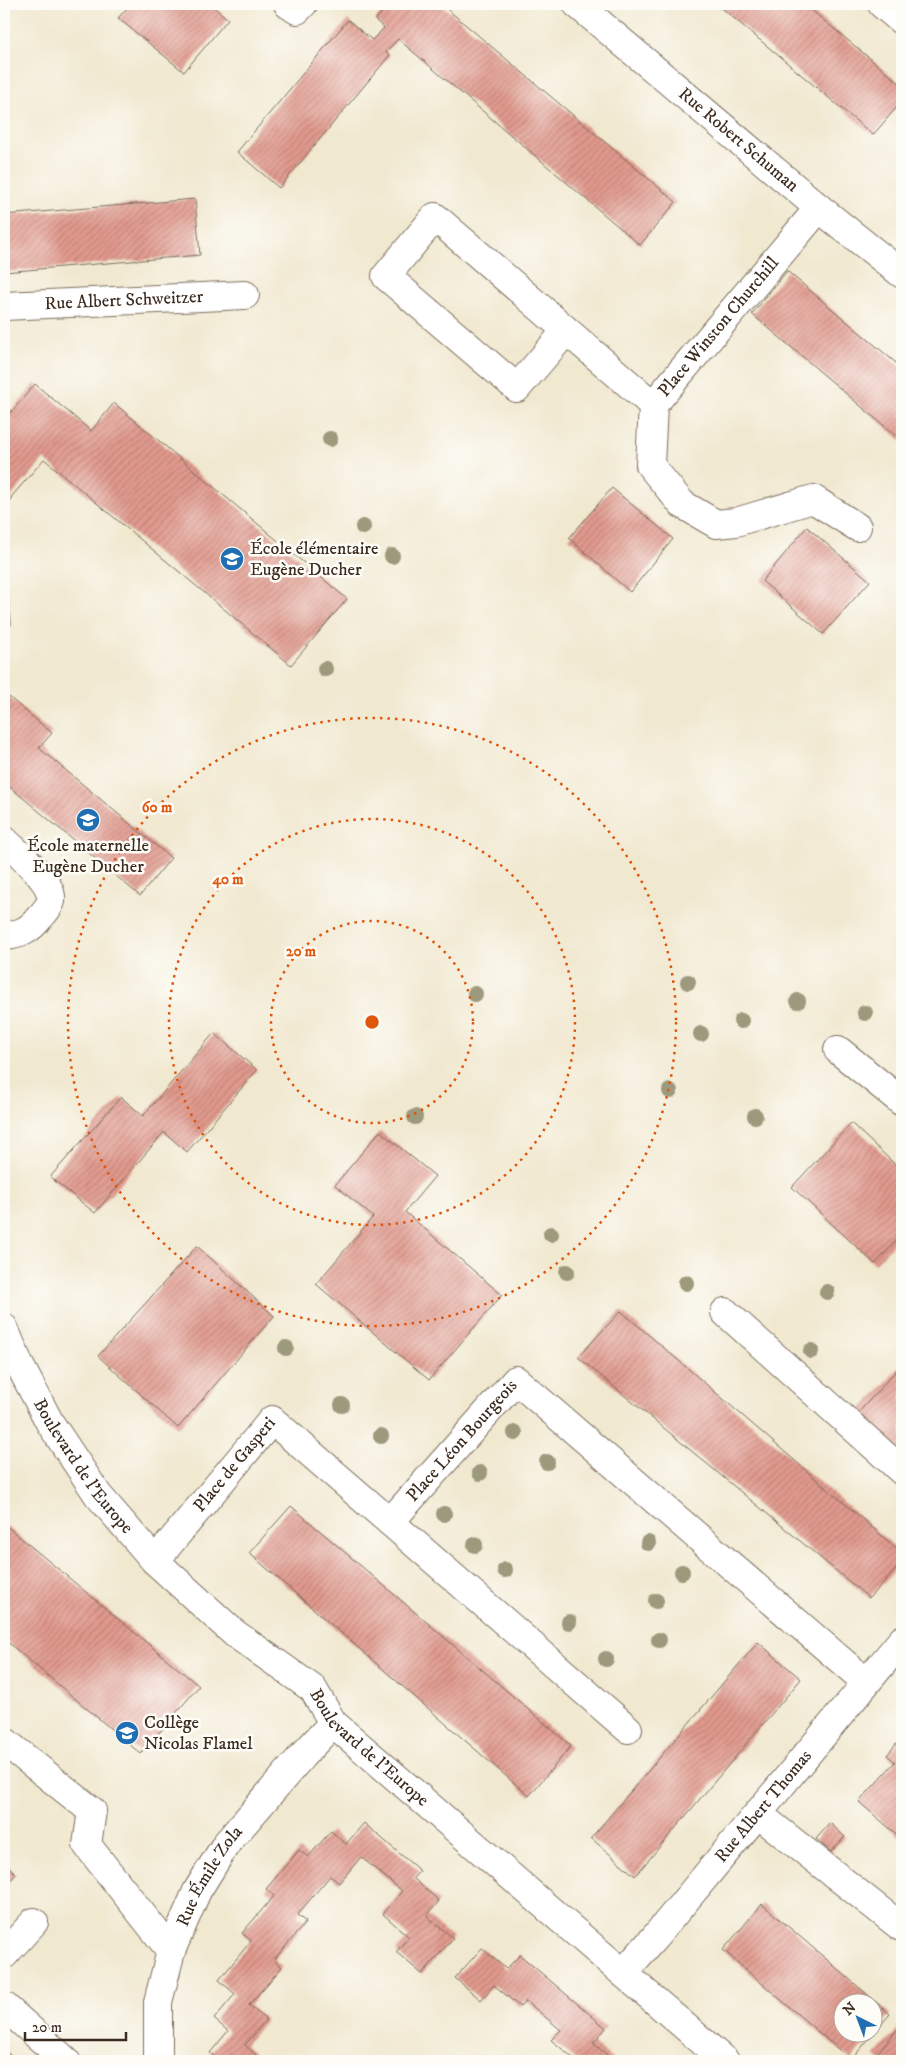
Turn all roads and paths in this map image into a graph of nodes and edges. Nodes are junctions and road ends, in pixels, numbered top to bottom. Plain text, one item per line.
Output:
1 (288, 4) edge
2 (303, 4) edge
3 (577, 4) edge
4 (882, 4) edge
5 (902, 21) edge
6 (819, 208) junction
7 (897, 260) edge
8 (245, 295) dead end
9 (4, 306) edge
10 (566, 331) junction
11 (653, 405) junction
12 (858, 527) dead end
13 (4, 840) edge
14 (4, 936) edge
15 (838, 1050) dead end
16 (902, 1102) edge
17 (725, 1312) dead end
18 (4, 1328) edge
19 (902, 1470) edge
20 (390, 1522) junction
21 (155, 1561) junction
22 (902, 1640) edge
23 (866, 1682) junction
24 (333, 1723) junction
25 (628, 1729) dead end
26 (4, 1741) edge
27 (758, 1814) junction
28 (34, 1922) dead end
29 (902, 1926) edge
30 (171, 1951) junction
31 (4, 1955) edge
32 (623, 1973) junction
33 (4, 2006) edge
34 (66, 2061) edge
35 (158, 2061) edge
36 (725, 2061) edge

1 - 2 street
3 - 6 street, Rue Robert Schuman
4 - 5 street
6 - 7 street, Rue Robert Schuman
6 - 11 street, Place Winston Churchill
8 - 9 street, Rue Albert Schweitzer
10 - 10 street, Place Winston Churchill
10 - 11 street, Place Winston Churchill
11 - 12 street
13 - 14 street
15 - 16 street
17 - 19 street
18 - 21 street, Boulevard de l'Europe
20 - 21 street, Place de Gasperi
20 - 23 street, Place Léon Bourgeois
20 - 25 street
21 - 24 street, Boulevard de l'Europe
22 - 23 street, Rue Albert Thomas
23 - 27 street, Rue Albert Thomas
24 - 30 street, Rue Émile Zola
24 - 32 street, Boulevard de l'Europe
26 - 30 street
27 - 29 street
27 - 32 street, Rue Albert Thomas
28 - 31 street
30 - 35 street, Rue Émile Zola
32 - 36 street, Boulevard de l'Europe
33 - 34 street

